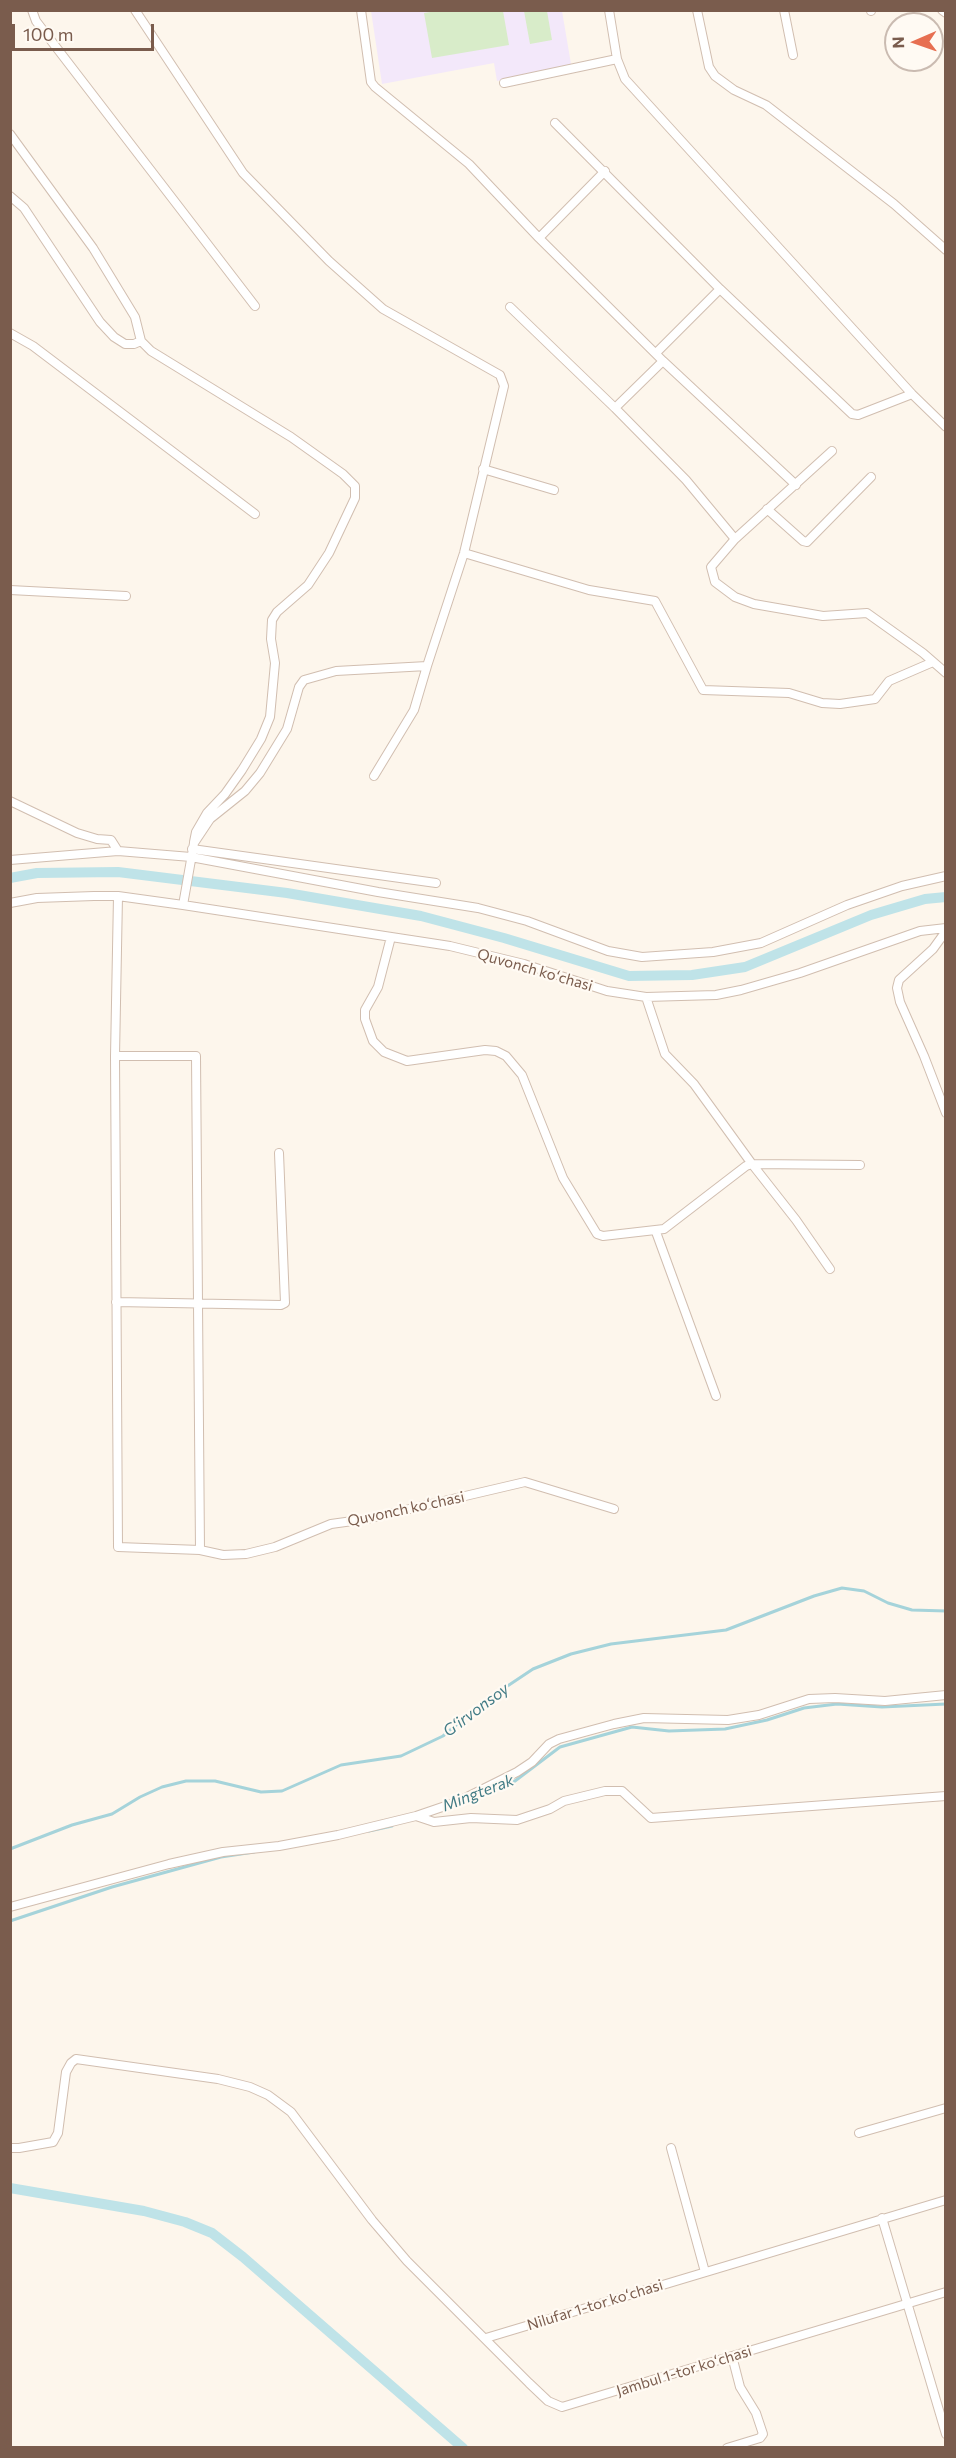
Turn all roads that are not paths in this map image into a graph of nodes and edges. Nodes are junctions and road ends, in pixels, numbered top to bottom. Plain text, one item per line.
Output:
1 (32, 10) edge
2 (135, 10) edge
3 (361, 10) edge
4 (609, 10) edge
5 (697, 10) edge
6 (784, 10) edge
7 (794, 55) dead end
8 (618, 59) junction
9 (504, 82) dead end
10 (555, 123) dead end
11 (10, 134) edge
12 (605, 171) junction
13 (10, 196) edge
14 (539, 238) junction
15 (945, 250) edge
16 (720, 289) junction
17 (255, 306) dead end
18 (510, 307) dead end
19 (10, 333) edge
20 (141, 341) junction
21 (656, 353) junction
22 (663, 361) junction
23 (912, 394) junction
24 (615, 408) junction
25 (945, 427) edge
26 (832, 451) dead end
27 (483, 469) junction
28 (871, 477) dead end
29 (796, 485) junction
30 (554, 490) dead end
31 (767, 510) junction
32 (255, 514) dead end
33 (735, 539) junction
34 (464, 553) junction
35 (10, 590) edge
36 (126, 596) dead end
37 (933, 662) junction
38 (427, 666) junction
39 (945, 673) edge
40 (374, 776) dead end
41 (10, 801) edge
42 (192, 850) junction
43 (118, 851) junction
44 (10, 860) edge
45 (945, 876) edge
46 (436, 883) dead end
47 (118, 896) junction
48 (10, 903) edge
49 (183, 905) junction
50 (945, 929) edge
51 (391, 937) junction
52 (646, 997) junction
53 (116, 1056) junction
54 (945, 1113) edge
55 (279, 1154) dead end
56 (752, 1164) junction
57 (860, 1165) dead end
58 (656, 1232) junction
59 (830, 1269) dead end
60 (116, 1302) junction
61 (198, 1304) junction
62 (716, 1396) dead end
63 (614, 1509) dead end
64 (200, 1550) junction
65 (945, 1695) edge
66 (945, 1796) edge
67 (416, 1816) junction
68 (10, 1907) edge
69 (945, 2109) edge
70 (859, 2133) dead end
71 (10, 2148) edge
72 (671, 2148) dead end
73 (945, 2200) edge
74 (882, 2218) junction
75 (705, 2272) junction
76 (945, 2292) edge
77 (906, 2303) junction
78 (486, 2338) junction
79 (732, 2356) junction
80 (945, 2397) edge
81 (935, 2400) junction
82 (945, 2434) edge
83 (727, 2448) edge

1 - 17 street
2 - 27 street
3 - 14 street
4 - 8 street
5 - 15 street
6 - 7 street
8 - 9 street
8 - 23 street
10 - 12 street
11 - 20 street
12 - 14 street
12 - 16 street
13 - 20 street
14 - 21 street
16 - 21 street
16 - 23 street
18 - 24 street
19 - 32 street
20 - 42 street
21 - 22 street
22 - 24 street
22 - 29 street
23 - 25 street
24 - 33 street
26 - 29 street
27 - 30 street
27 - 34 street
28 - 31 street
29 - 31 street
31 - 33 street
33 - 37 street
34 - 37 street
34 - 38 street
35 - 36 street
37 - 39 street
38 - 40 street
38 - 42 street
41 - 43 street
42 - 43 street
42 - 45 street
42 - 46 street
42 - 49 street
43 - 44 street
47 - 48 street, Quvonch koʻchasi
47 - 49 street, Quvonch koʻchasi
47 - 53 street, Quvonch koʻchasi
49 - 51 street, Quvonch koʻchasi
50 - 52 street, Quvonch koʻchasi
50 - 54 street, Quvonch koʻchasi
51 - 52 street, Quvonch koʻchasi
51 - 58 street
52 - 56 street
53 - 60 street, Quvonch koʻchasi
53 - 61 street
55 - 61 street
56 - 57 street
56 - 58 street
56 - 59 street
58 - 62 street
60 - 61 street
60 - 64 street, Quvonch koʻchasi
61 - 64 street
63 - 64 street, Quvonch koʻchasi
65 - 67 street
66 - 67 street
67 - 68 street
69 - 70 street
71 - 78 street
72 - 75 street
73 - 74 street, Nilufar 1-tor koʻchasi
74 - 75 street, Nilufar 1-tor koʻchasi
74 - 77 street
75 - 78 street, Nilufar 1-tor koʻchasi
76 - 77 street, Jambul 1-tor koʻchasi
77 - 79 street, Jambul 1-tor koʻchasi
77 - 81 street
78 - 79 street, Jambul 1-tor koʻchasi
79 - 83 street
80 - 81 street
81 - 82 street

